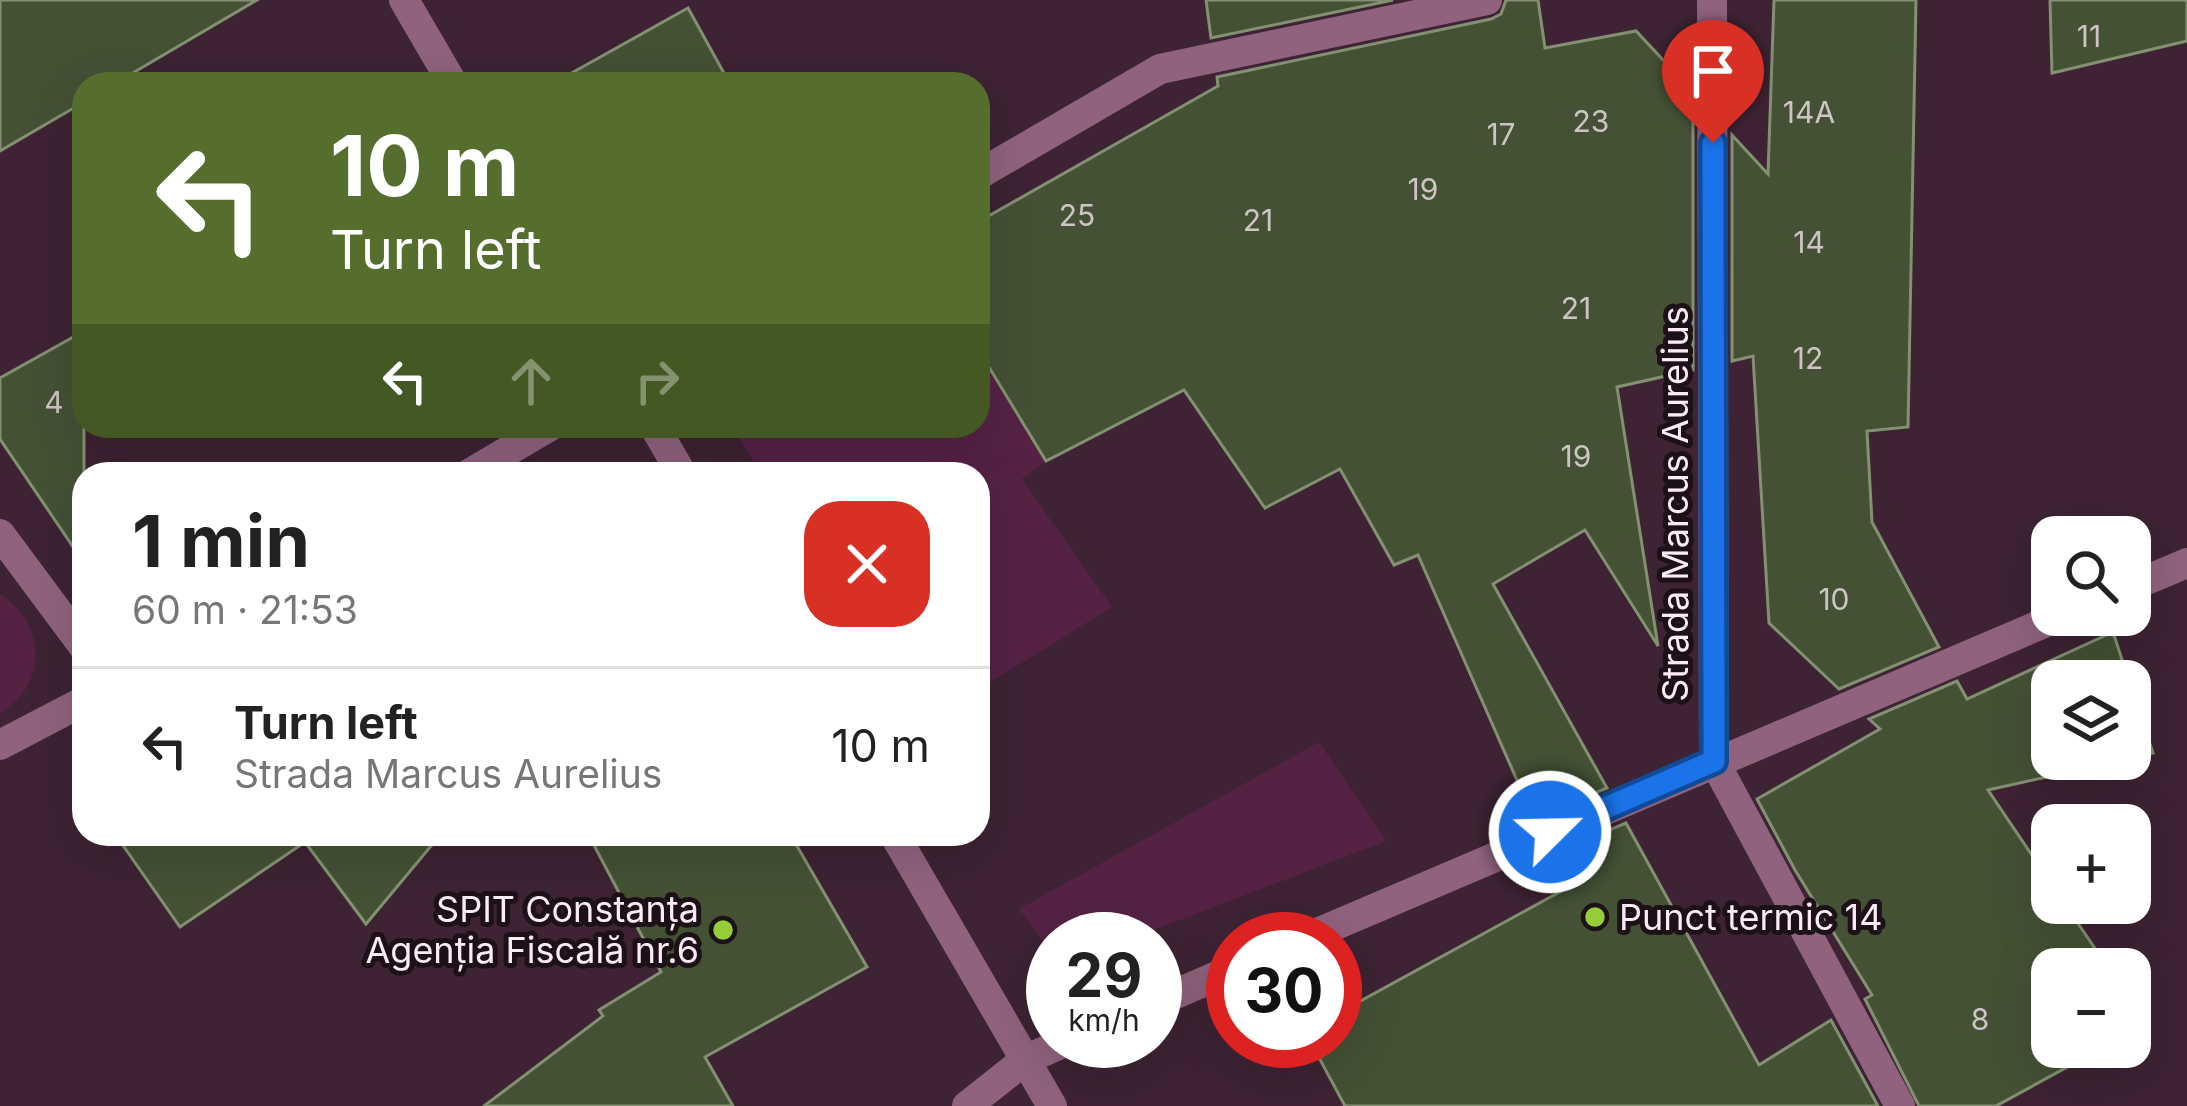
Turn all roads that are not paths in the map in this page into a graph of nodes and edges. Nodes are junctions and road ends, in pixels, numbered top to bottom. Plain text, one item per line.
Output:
1 (404, 0) edge
2 (1487, 0) edge
3 (1712, 0) edge
4 (446, 72) edge
5 (990, 169) edge
6 (530, 438) edge
7 (489, 462) edge
8 (0, 534) edge
9 (2187, 563) edge
10 (2151, 578) edge
11 (2031, 628) edge
12 (72, 630) edge
13 (72, 707) edge
14 (0, 745) edge
15 (1714, 761) junction
16 (901, 846) edge
17 (1362, 913) edge
18 (1024, 1060) junction
19 (967, 1106) edge
20 (1052, 1106) edge
21 (1900, 1106) edge

1 - 4 street
2 - 5 street
3 - 15 street, Strada Marcus Aurelius
6 - 7 street
8 - 12 street
9 - 10 street
11 - 15 street
13 - 14 street
15 - 17 street
15 - 21 street, Strada Marcus Aurelius
16 - 18 street
18 - 19 street
18 - 20 street

